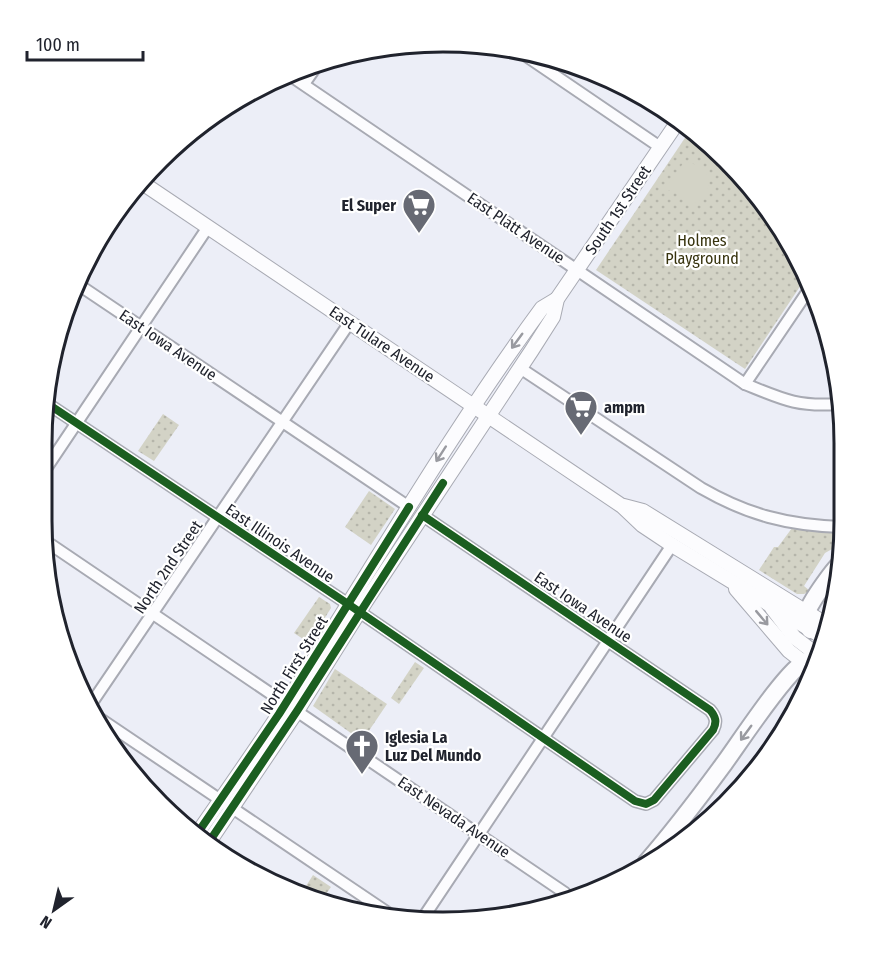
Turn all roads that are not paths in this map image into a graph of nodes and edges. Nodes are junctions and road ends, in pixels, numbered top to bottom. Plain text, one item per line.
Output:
1 (539, 65) edge
2 (309, 76) edge
3 (298, 80) edge
4 (304, 84) junction
5 (674, 127) edge
6 (660, 147) junction
7 (149, 187) edge
8 (208, 227) junction
9 (578, 269) junction
10 (85, 289) edge
11 (805, 295) edge
12 (557, 299) junction
13 (350, 322) junction
14 (141, 327) junction
15 (520, 368) junction
16 (745, 384) junction
17 (832, 404) edge
18 (473, 406) junction
19 (54, 408) edge
20 (488, 415) junction
21 (282, 422) junction
22 (76, 423) junction
23 (52, 459) edge
24 (443, 483) joint
25 (622, 506) junction
26 (409, 507) junction
27 (422, 515) junction
28 (218, 518) junction
29 (834, 527) edge
30 (675, 539) junction
31 (53, 546) edge
32 (393, 559) junction
33 (721, 576) junction
34 (751, 576) junction
35 (830, 576) edge
36 (770, 604) junction
37 (353, 608) junction
38 (807, 612) junction
39 (152, 613) junction
40 (821, 621) edge
41 (810, 630) junction
42 (817, 634) edge
43 (608, 640) junction
44 (812, 651) edge
45 (808, 663) edge
46 (805, 670) edge
47 (95, 698) edge
48 (292, 707) junction
49 (111, 726) edge
50 (543, 738) junction
51 (226, 804) junction
52 (646, 804) joint
53 (202, 828) edge
54 (479, 834) junction
55 (211, 835) edge
56 (659, 847) edge
57 (564, 892) edge
58 (376, 905) edge
59 (427, 911) edge

1 - 6 street
2 - 4 street
3 - 4 street, East Platt Avenue
4 - 9 street, East Platt Avenue
5 - 6 main road, South 1st Street
6 - 9 main road, South 1st Street
7 - 8 main road, East Tulare Avenue
8 - 13 main road, East Tulare Avenue
8 - 14 street
9 - 12 main road, South 1st Street
9 - 16 street, East Platt Avenue
10 - 14 street, East Iowa Avenue
11 - 16 street
12 - 15 main road, South 1st Street
12 -> 18 main road, South 1st Street
13 - 18 main road, East Tulare Avenue
13 - 21 street, North 2nd Street
14 - 21 street, East Iowa Avenue
14 - 22 street
15 - 20 main road, South 1st Street
15 - 29 street
16 - 17 street, East Platt Avenue
18 - 20 main road, East Tulare Avenue
18 -> 26 main road, North First Street
19 - 22 street, East Illinois Avenue
20 - 24 main road, South 1st Street
20 - 25 main road, East Tulare Avenue
21 - 26 street, East Iowa Avenue
21 - 28 street, North 2nd Street
22 - 23 street
22 - 28 street, East Illinois Avenue
24 - 27 main road, North First Street
25 - 30 main road, East Tulare Avenue
25 - 30 main road, East Tulare Avenue
26 - 32 main road
26 - 37 main road, North First Street
27 - 32 main road, North First Street
27 - 43 street, East Iowa Avenue
28 - 37 street, East Illinois Avenue
28 - 39 street, North 2nd Street
30 - 33 main road, East Tulare Avenue
30 - 34 main road, East Tulare Avenue
30 - 43 street
31 - 39 street, East Nevada Avenue
32 - 37 main road, North First Street
33 - 36 main road, East Tulare Avenue
33 -> 45 main road
34 - 36 main road
34 - 38 main road, East Tulare Avenue
35 - 38 highway
36 - 41 main road, East Tulare Avenue
36 - 44 main road
37 - 48 main road, North First Street
37 - 50 street, East Illinois Avenue
38 - 40 main road, East Tulare Avenue
38 - 41 highway
39 - 47 street, North 2nd Street
39 - 48 street, East Nevada Avenue
41 - 42 main road, East Tulare Avenue
43 - 50 street
43 - 52 street, East Iowa Avenue
46 -> 56 highway
48 - 51 main road, North First Street
48 - 54 street, East Nevada Avenue
49 - 51 street
50 - 52 street, East Illinois Avenue
50 - 54 street
51 - 53 main road, North First Street
51 - 55 main road, North First Street
51 - 58 street
54 - 57 street, East Nevada Avenue
54 - 59 street

